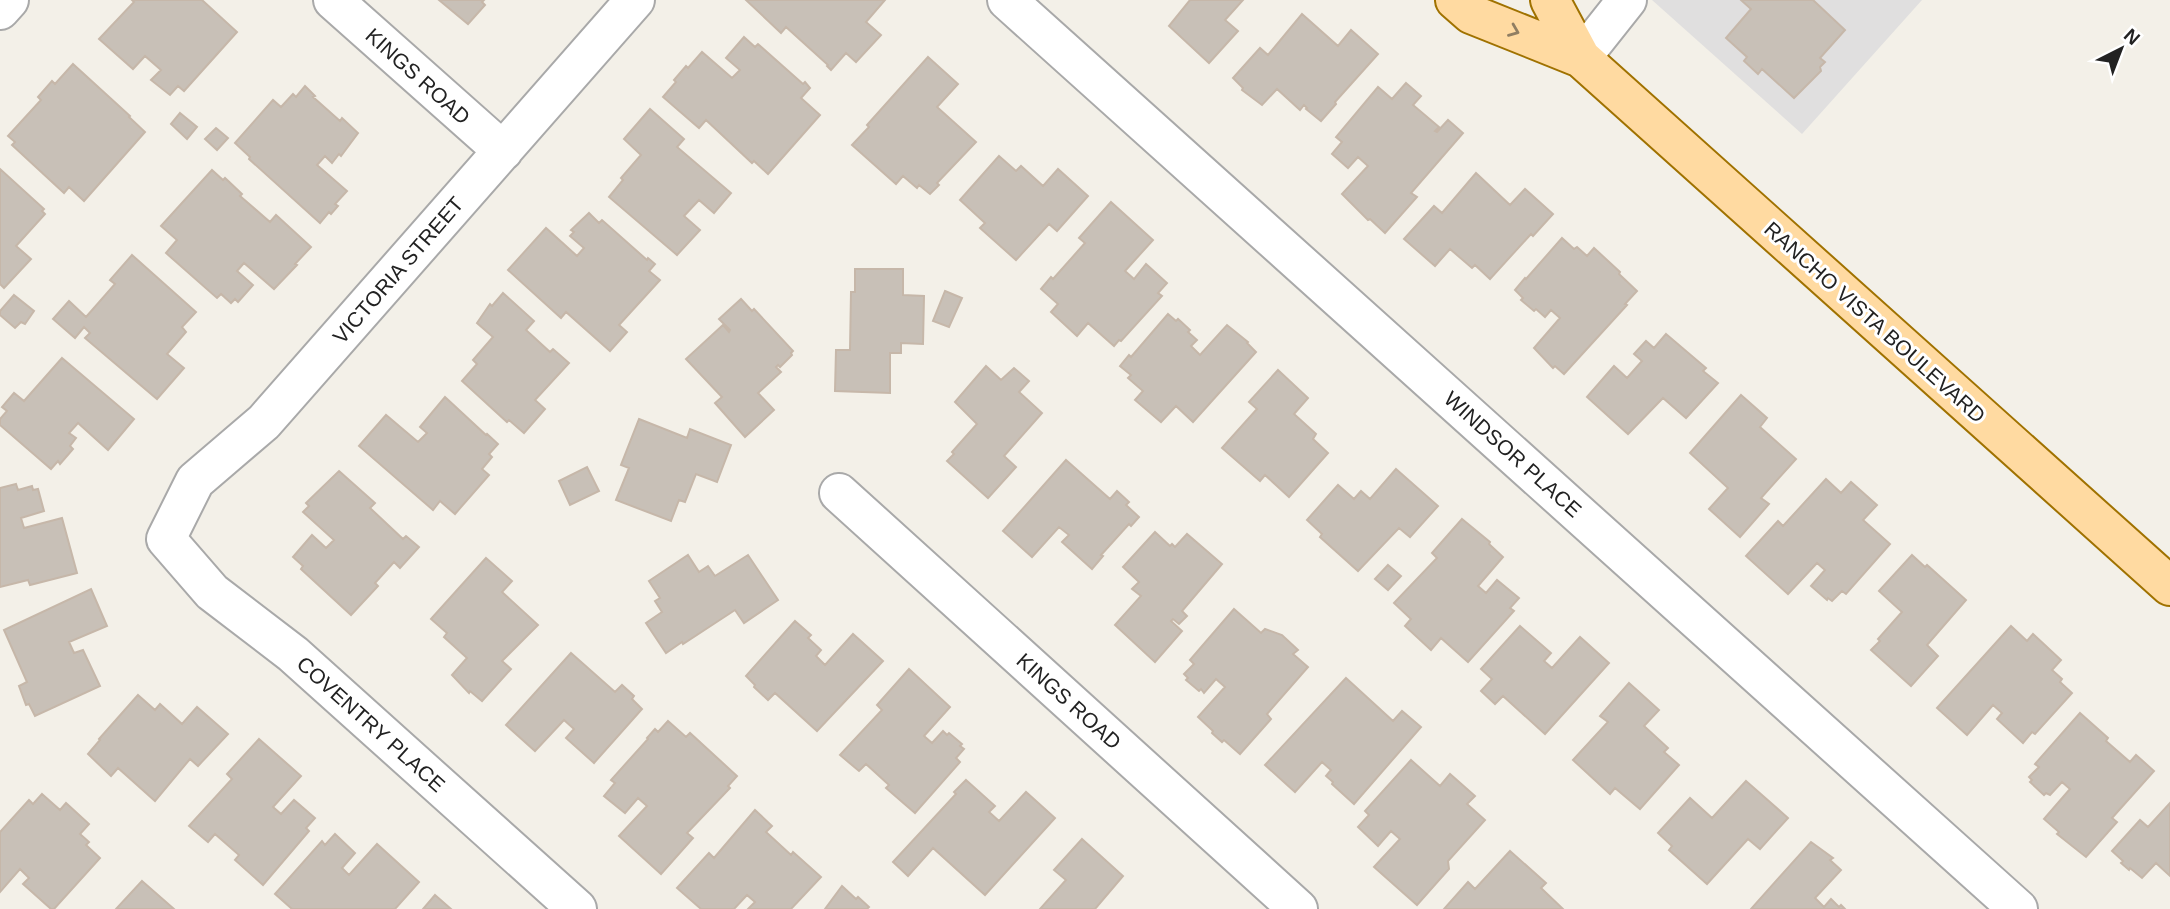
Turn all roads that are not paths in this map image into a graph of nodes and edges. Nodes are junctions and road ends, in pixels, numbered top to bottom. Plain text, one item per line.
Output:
1 (9, 0) edge
2 (333, 0) edge
3 (635, 0) edge
4 (1007, 0) edge
5 (1455, 0) edge
6 (1550, 0) edge
7 (1627, 0) edge
8 (0, 10) edge
9 (1581, 58) junction
10 (503, 151) junction
11 (839, 493) dead end
12 (166, 539) joint
13 (2170, 586) edge
14 (577, 909) edge
15 (1298, 909) edge
16 (2018, 909) edge

1 - 8 street
2 - 10 street, KINGS ROAD
3 - 10 street, VICTORIA STREET
4 - 16 street, WINDSOR PLACE
5 -> 9 main road, RANCHO VISTA BOULEVARD
6 - 9 main road, RANCHO VISTA BOULEVARD
7 - 9 street
9 - 13 main road, RANCHO VISTA BOULEVARD
10 - 12 street, VICTORIA STREET
11 - 15 street, KINGS ROAD
12 - 14 street, COVENTRY PLACE

